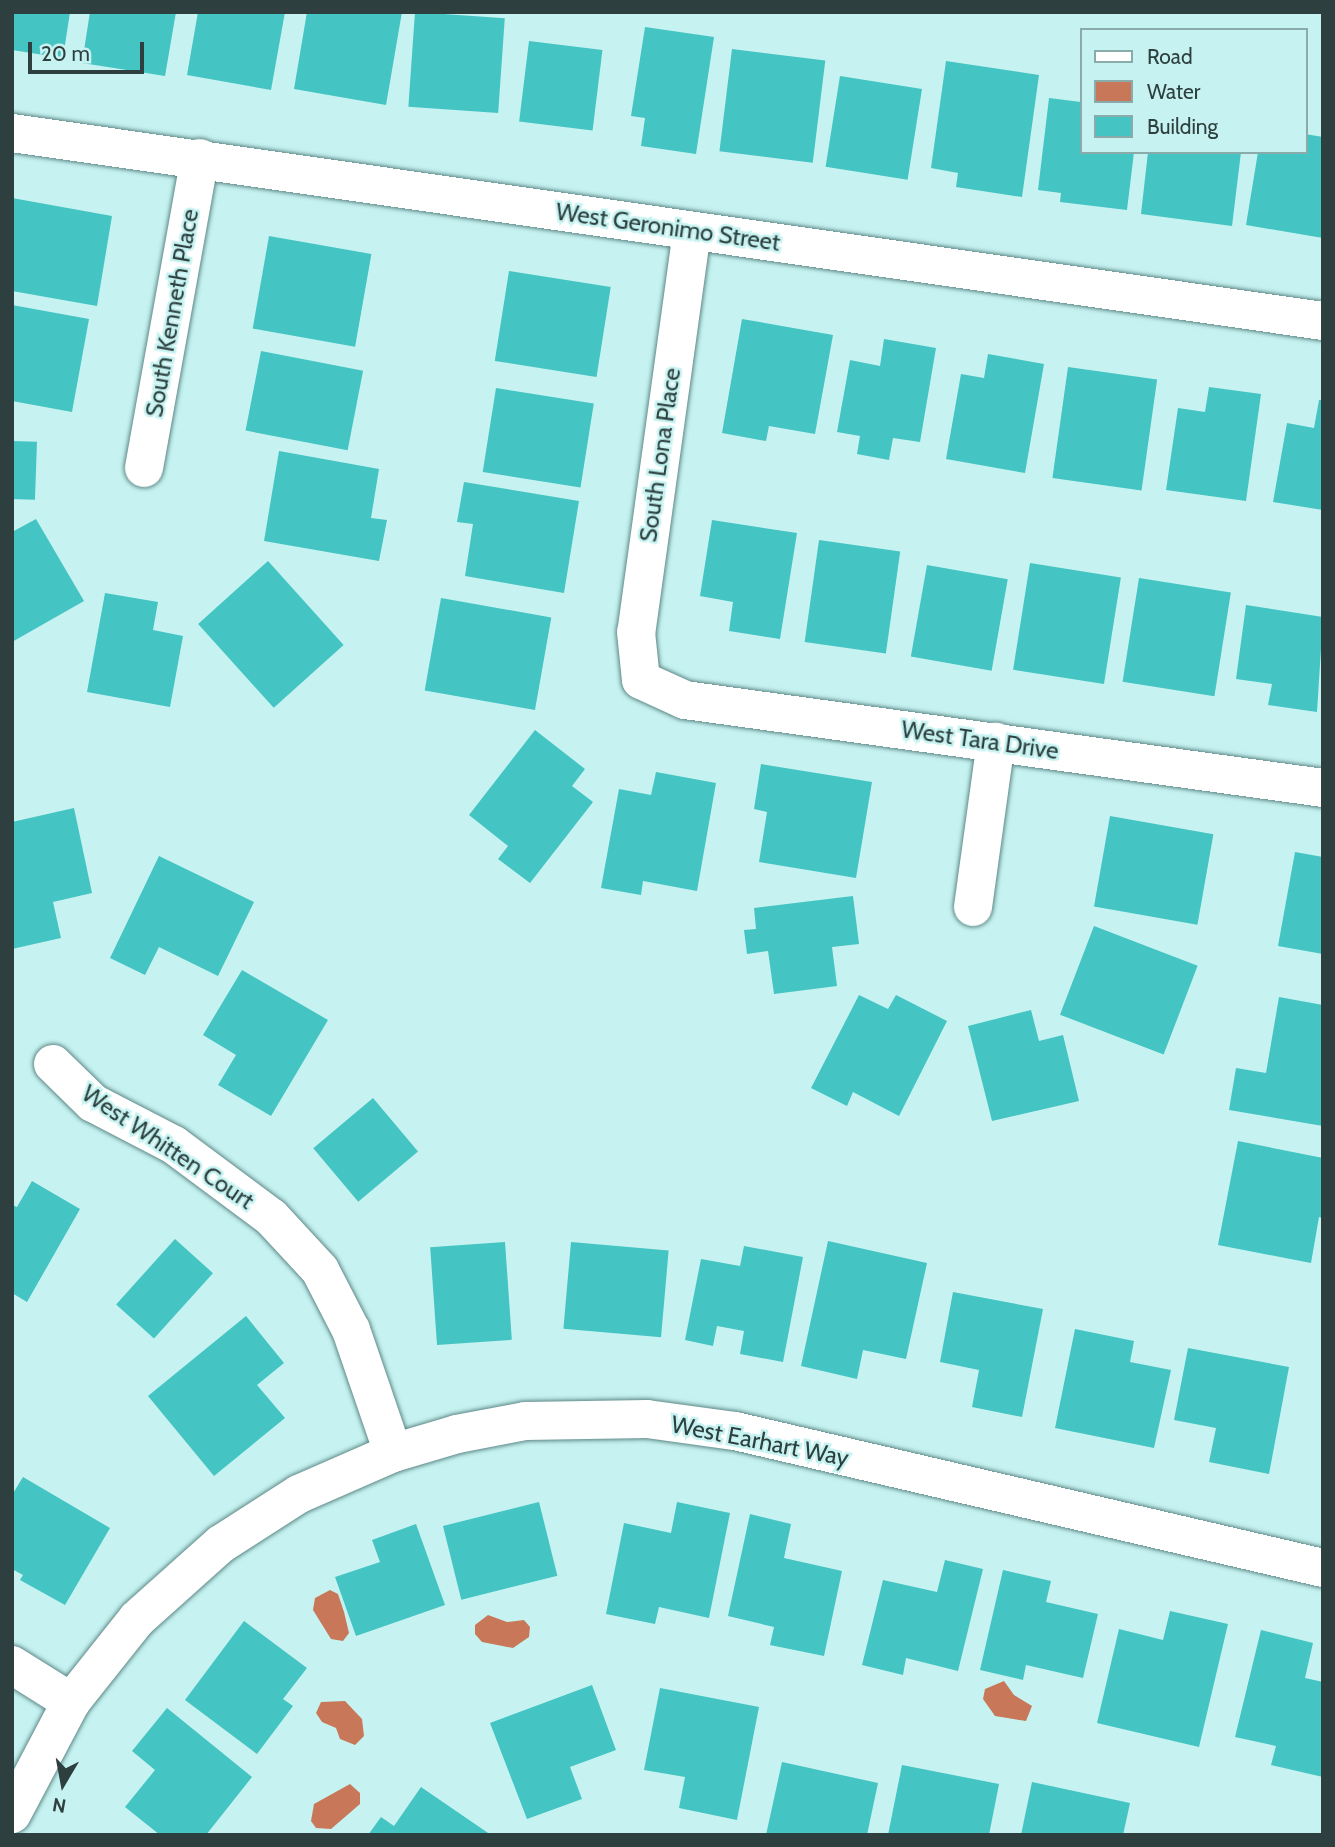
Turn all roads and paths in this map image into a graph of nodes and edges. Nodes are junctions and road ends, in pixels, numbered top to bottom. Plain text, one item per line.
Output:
1 (12, 133) edge
2 (200, 158) junction
3 (692, 231) junction
4 (1323, 321) edge
5 (144, 468) dead end
6 (641, 680) joint
7 (996, 742) junction
8 (1323, 788) edge
9 (973, 907) dead end
10 (53, 1064) dead end
11 (393, 1453) junction
12 (1323, 1568) edge
13 (12, 1665) edge
14 (71, 1702) junction
15 (12, 1814) edge

1 - 2 street, West Geronimo Street
2 - 3 street, West Geronimo Street
2 - 5 street, South Kenneth Place
3 - 4 street, West Geronimo Street
3 - 6 street, South Lona Place
6 - 7 street, West Tara Drive
7 - 8 street, West Tara Drive
7 - 9 street
10 - 11 street, West Whitten Court
11 - 12 street, West Earhart Way
11 - 14 street, West Earhart Way
13 - 14 street
14 - 15 street, West Earhart Way

